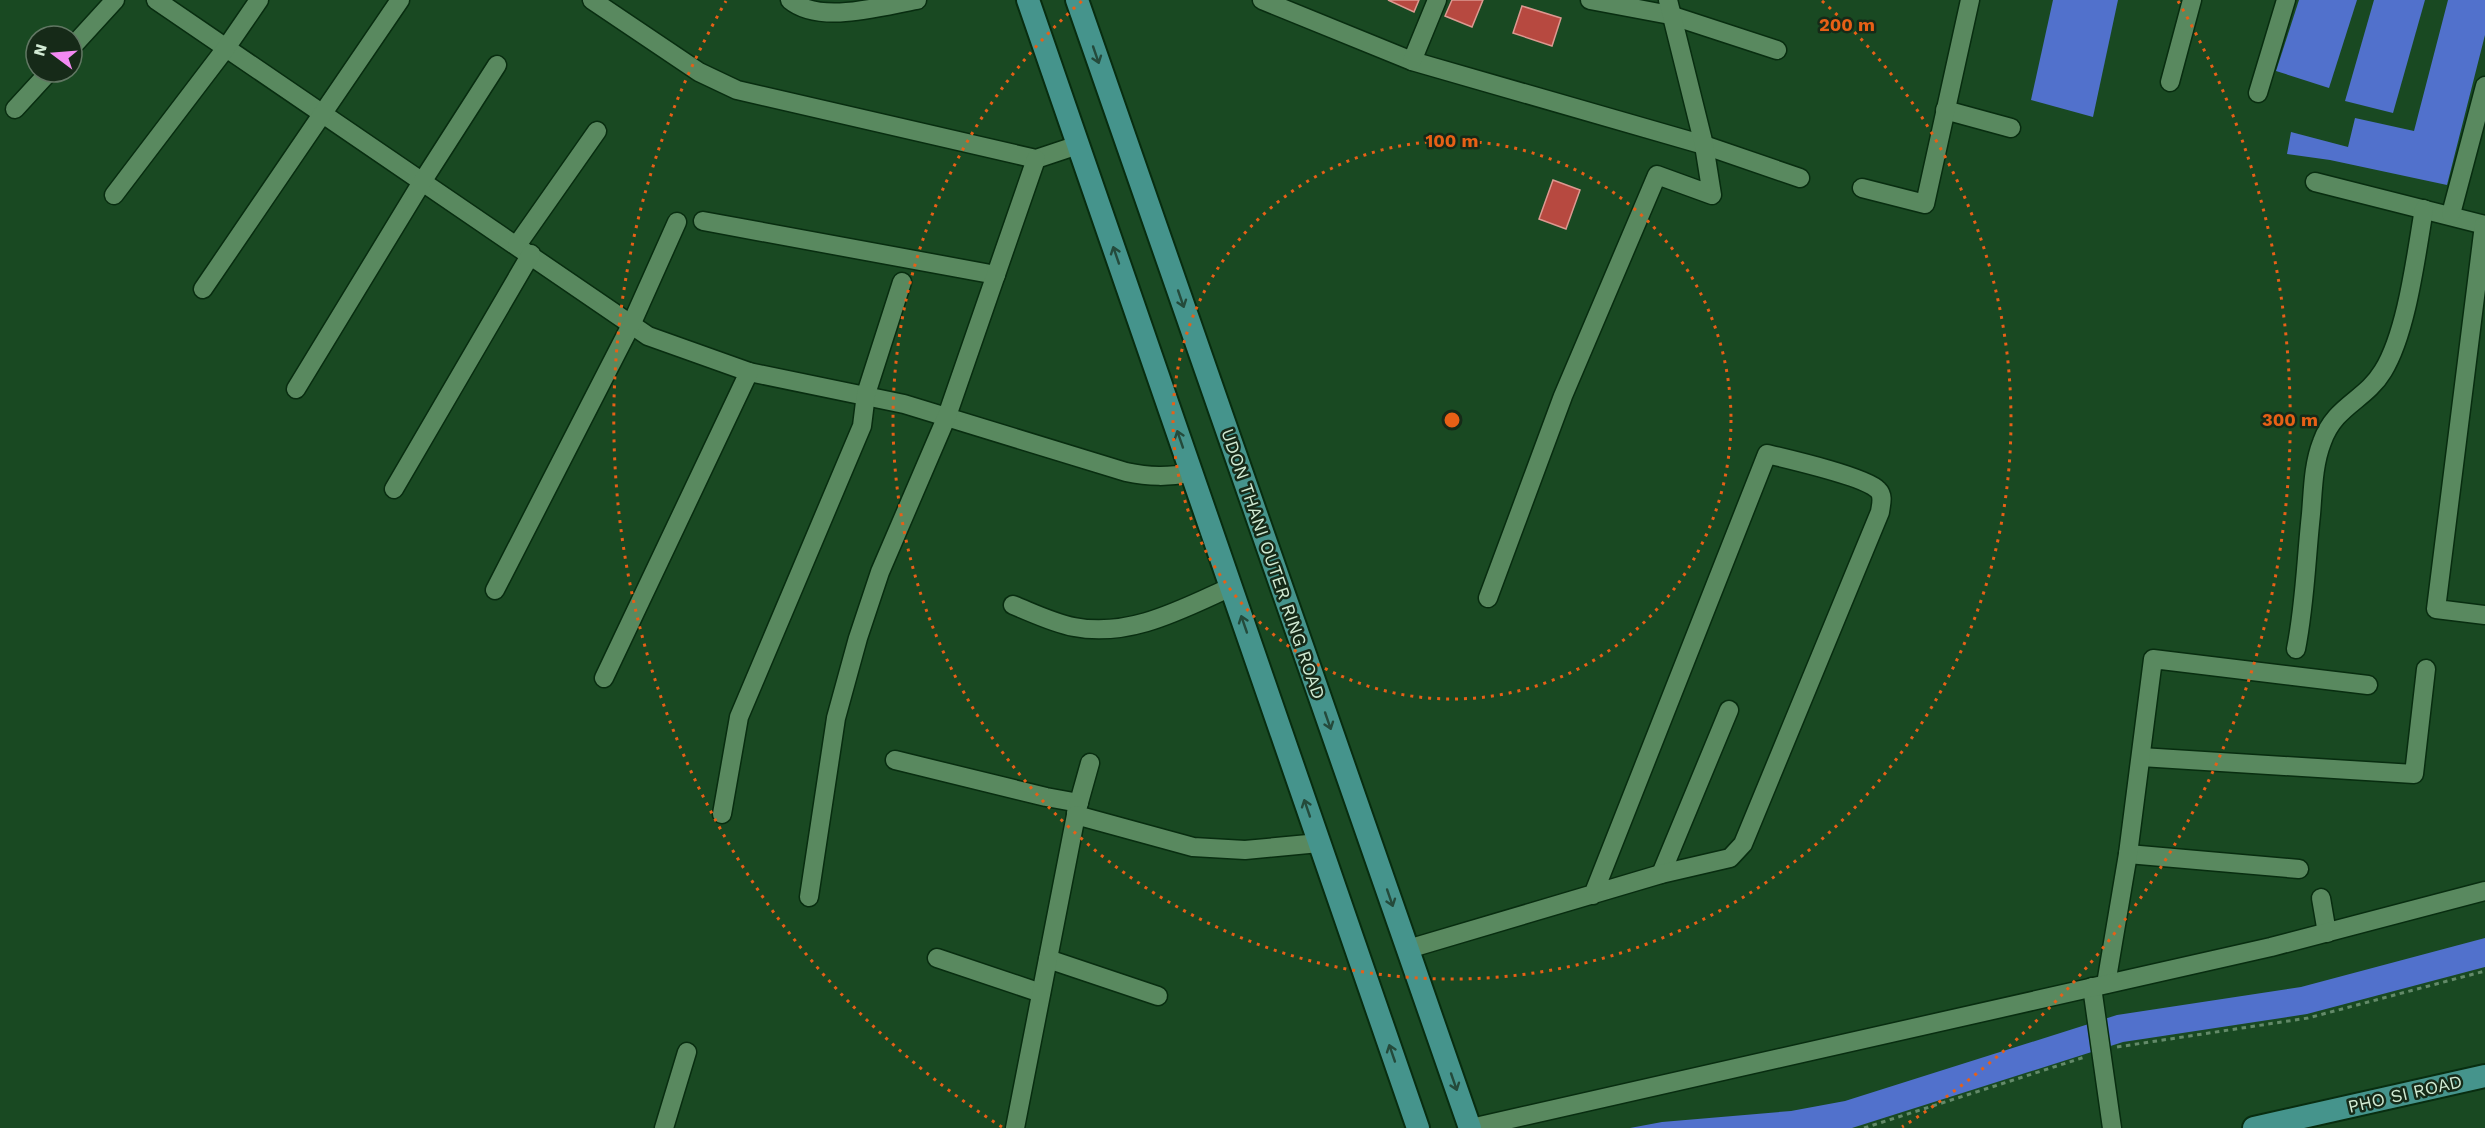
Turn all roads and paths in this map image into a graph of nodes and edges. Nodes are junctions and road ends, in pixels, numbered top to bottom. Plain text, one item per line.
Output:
1 (115, 0) edge
2 (156, 0) edge
3 (259, 0) edge
4 (400, 0) edge
5 (592, 0) edge
6 (790, 0) edge
7 (917, 0) edge
8 (1028, 0) edge
9 (1077, 0) edge
10 (1262, 0) edge
11 (1437, 0) edge
12 (1590, 0) edge
13 (1970, 0) edge
14 (2192, 0) edge
15 (2286, 0) edge
16 (1669, 8) edge
17 (84, 34) edge
18 (226, 48) junction
19 (1778, 50) dead end
20 (1412, 61) junction
21 (497, 65) dead end
22 (2170, 82) dead end
23 (38, 84) edge
24 (2485, 86) edge
25 (2258, 93) dead end
26 (15, 109) dead end
27 (1945, 110) junction
28 (324, 114) junction
29 (2011, 128) dead end
30 (597, 131) dead end
31 (1078, 145) junction
32 (1704, 145) junction
33 (1035, 159) junction
34 (1800, 178) dead end
35 (422, 182) junction
36 (2315, 182) dead end
37 (1863, 188) dead end
38 (114, 195) dead end
39 (2424, 209) junction
40 (2451, 214) junction
41 (703, 221) dead end
42 (677, 222) dead end
43 (2484, 225) edge
44 (524, 249) junction
45 (996, 275) junction
46 (902, 282) dead end
47 (203, 289) dead end
48 (630, 325) junction
49 (749, 372) junction
50 (296, 389) dead end
51 (866, 394) junction
52 (947, 416) junction
53 (1191, 473) junction
54 (394, 489) dead end
55 (1231, 587) junction
56 (495, 590) dead end
57 (1488, 598) dead end
58 (1013, 605) dead end
59 (2485, 615) edge
60 (2296, 649) dead end
61 (2426, 669) dead end
62 (604, 678) dead end
63 (2368, 685) dead end
64 (1729, 710) dead end
65 (2141, 757) junction
66 (895, 760) dead end
67 (1090, 763) dead end
68 (1077, 809) junction
69 (722, 814) dead end
70 (1319, 843) junction
71 (2128, 854) junction
72 (2299, 869) dead end
73 (1662, 874) junction
74 (2485, 891) edge
75 (1593, 895) junction
76 (809, 897) dead end
77 (2321, 898) dead end
78 (2327, 933) junction
79 (1407, 949) junction
80 (937, 958) dead end
81 (1048, 959) junction
82 (2485, 970) edge
83 (2099, 986) junction
84 (1041, 993) junction
85 (1158, 996) dead end
86 (2101, 1051) junction
87 (687, 1052) dead end
88 (2485, 1076) edge
89 (664, 1128) edge
90 (1015, 1128) edge
91 (1418, 1128) edge
92 (1470, 1128) edge
93 (1864, 1128) edge
94 (2112, 1128) edge
95 (2254, 1128) edge

1 - 17 street
2 - 18 street
3 - 18 street
4 - 28 street
5 - 33 street
6 - 7 street
8 - 31 main road
9 -> 79 main road, UDON THANI OUTER RING ROAD
10 - 20 street
11 - 20 street
12 - 16 street
13 - 27 street
14 - 22 street
15 - 25 street
16 - 19 street
16 - 32 street
18 - 28 street
18 - 38 street
20 - 32 street
21 - 35 street
23 - 26 street
24 - 40 street
27 - 29 street
27 - 37 street
28 - 35 street
28 - 47 street
30 - 44 street
31 - 33 street
53 -> 31 main road
32 - 34 street
32 - 57 street
33 - 45 street
35 - 44 street
35 - 50 street
36 - 39 street
39 - 40 street
39 - 60 street
40 - 43 street
41 - 45 street
42 - 48 street
43 - 59 street
44 - 48 street
44 - 54 street
45 - 52 street
46 - 51 street
48 - 49 street
48 - 56 street
49 - 51 street
49 - 62 street
51 - 52 street
51 - 69 street
52 - 53 street
52 - 76 street
53 - 55 main road
55 - 58 street
70 -> 55 main road
61 - 65 street
63 - 65 street
64 - 73 street
65 - 71 street
66 - 68 street
67 - 68 street
68 - 70 street
68 - 81 street
91 -> 70 main road
71 - 72 street
71 - 83 street
73 - 75 street
73 - 75 street
74 - 78 street
75 - 79 street
77 - 78 street
78 - 83 street
79 -> 92 main road, UDON THANI OUTER RING ROAD
80 - 84 street
81 - 84 street
81 - 85 street
82 - 86 path
83 - 86 street
83 - 92 street
84 - 90 street
86 - 93 path
86 - 94 street
87 - 89 street
88 - 95 main road, PHO SI ROAD

